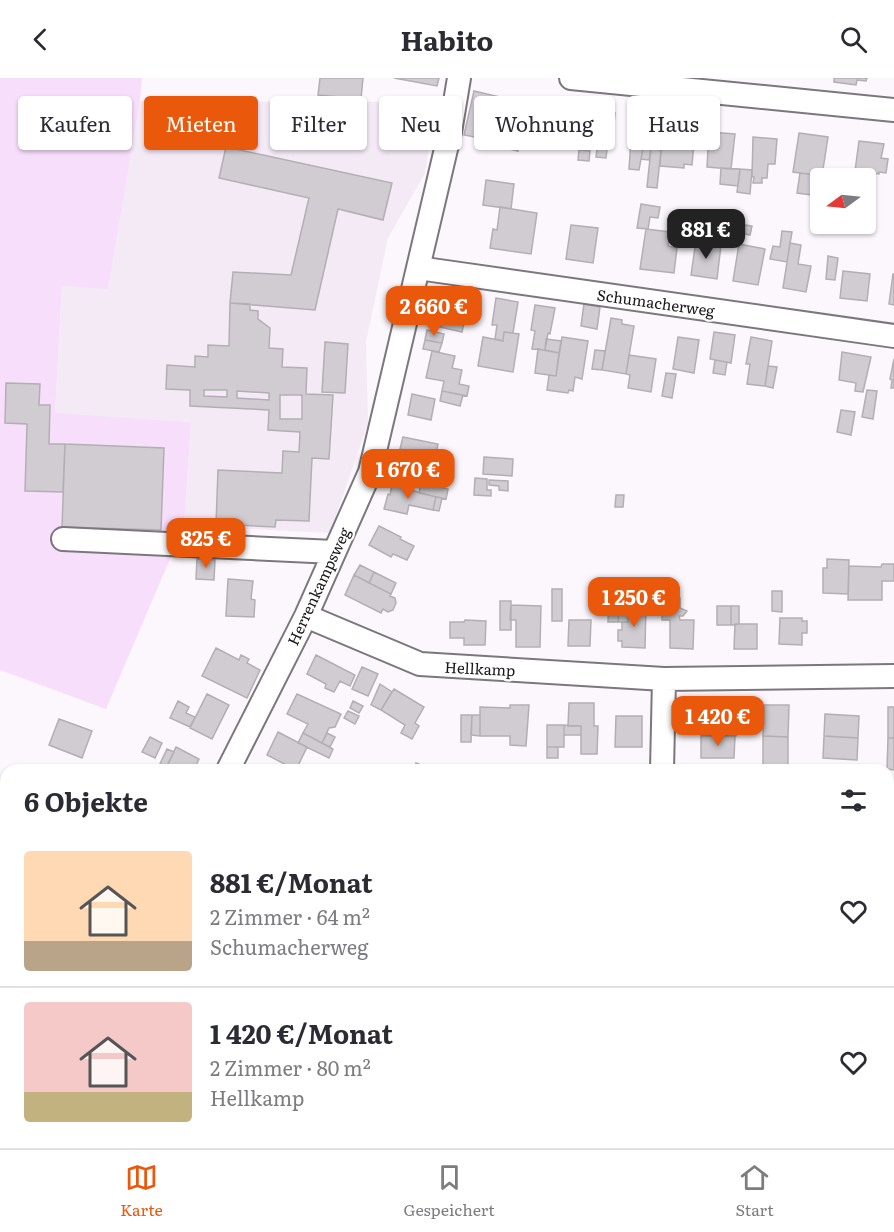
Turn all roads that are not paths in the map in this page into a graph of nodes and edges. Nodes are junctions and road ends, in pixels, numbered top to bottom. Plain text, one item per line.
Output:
1 (459, 78) edge
2 (571, 78) edge
3 (894, 110) edge
4 (418, 268) junction
5 (894, 336) edge
6 (63, 539) dead end
7 (334, 552) junction
8 (306, 615) junction
9 (894, 676) edge
10 (664, 679) junction
11 (231, 764) edge
12 (662, 764) edge

1 - 4 street, Herrenkampsweg
2 - 3 street
4 - 5 street, Schumacherweg
4 - 7 street, Herrenkampsweg
6 - 7 street
7 - 8 street, Herrenkampsweg
8 - 10 street, Hellkamp
8 - 11 street, Herrenkampsweg
9 - 10 street, Hellkamp
10 - 12 street

